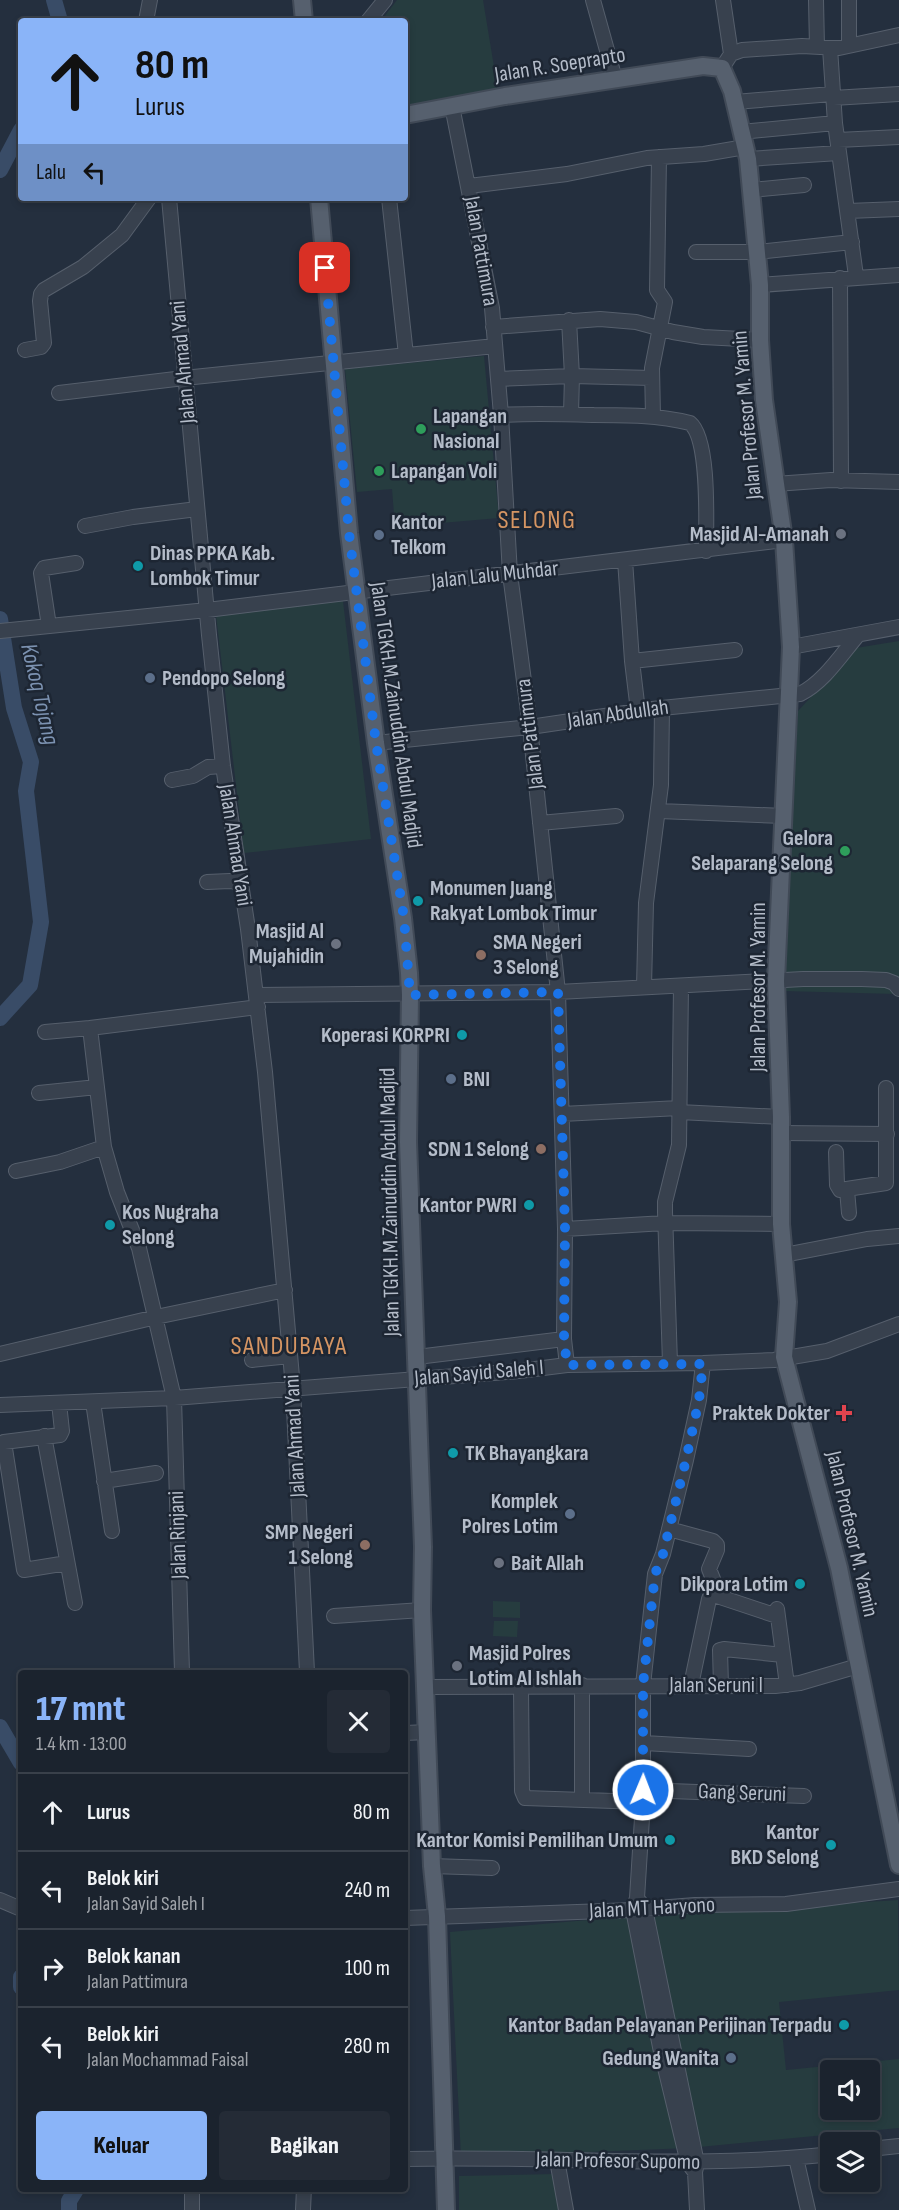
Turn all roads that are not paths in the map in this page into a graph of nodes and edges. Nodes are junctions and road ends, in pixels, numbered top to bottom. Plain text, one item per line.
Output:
1 (150, 0) edge
2 (302, 0) edge
3 (385, 0) edge
4 (593, 0) edge
5 (723, 0) edge
6 (816, 0) edge
7 (849, 0) edge
8 (147, 18) edge
9 (304, 18) edge
10 (370, 18) edge
11 (899, 35) edge
12 (849, 45) junction
13 (823, 48) junction
14 (726, 61) junction
15 (615, 79) junction
16 (899, 94) edge
17 (833, 96) junction
18 (735, 102) junction
19 (452, 106) junction
20 (408, 114) edge
21 (835, 123) junction
22 (899, 137) edge
23 (745, 146) junction
24 (838, 147) junction
25 (659, 157) junction
26 (804, 185) dead end
27 (469, 186) junction
28 (751, 190) junction
29 (147, 201) edge
30 (168, 201) edge
31 (319, 201) edge
32 (390, 201) edge
33 (899, 209) edge
34 (848, 211) junction
35 (852, 242) junction
36 (696, 252) dead end
37 (758, 252) junction
38 (899, 275) edge
39 (855, 276) junction
40 (840, 278) junction
41 (760, 285) junction
42 (569, 320) junction
43 (493, 327) junction
44 (659, 328) junction
45 (760, 340) junction
46 (495, 345) junction
47 (25, 350) dead end
48 (406, 355) junction
49 (333, 362) junction
50 (572, 376) junction
51 (184, 378) junction
52 (652, 378) junction
53 (498, 379) junction
54 (59, 393) dead end
55 (571, 414) junction
56 (501, 415) junction
57 (653, 417) junction
58 (841, 481) junction
59 (899, 483) edge
60 (775, 484) junction
61 (197, 509) junction
62 (85, 526) dead end
63 (784, 540) junction
64 (706, 551) junction
65 (626, 560) junction
66 (76, 563) dead end
67 (510, 574) junction
68 (356, 591) junction
69 (207, 610) junction
70 (44, 626) junction
71 (899, 627) edge
72 (0, 631) edge
73 (858, 635) junction
74 (791, 647) junction
75 (735, 650) dead end
76 (632, 661) junction
77 (789, 696) junction
78 (662, 708) junction
79 (638, 711) junction
80 (530, 727) junction
81 (376, 743) junction
82 (224, 766) junction
83 (172, 780) dead end
84 (659, 811) junction
85 (616, 816) dead end
86 (784, 816) junction
87 (540, 823) junction
88 (207, 882) dead end
89 (241, 883) junction
90 (776, 981) junction
91 (681, 986) junction
92 (644, 987) junction
93 (899, 989) edge
94 (558, 992) junction
95 (410, 995) junction
96 (257, 1001) junction
97 (90, 1028) junction
98 (45, 1032) dead end
99 (97, 1087) junction
100 (886, 1088) dead end
101 (39, 1093) dead end
102 (679, 1110) junction
103 (562, 1114) junction
104 (781, 1125) junction
105 (886, 1134) junction
106 (104, 1147) junction
107 (836, 1152) dead end
108 (893, 1168) edge
109 (16, 1171) dead end
110 (847, 1190) junction
111 (849, 1213) dead end
112 (665, 1223) junction
113 (781, 1224) junction
114 (565, 1228) junction
115 (899, 1236) edge
116 (784, 1255) junction
117 (285, 1290) junction
118 (156, 1317) junction
119 (899, 1324) edge
120 (564, 1339) junction
121 (0, 1354) edge
122 (290, 1356) junction
123 (417, 1357) junction
124 (784, 1357) junction
125 (252, 1360) dead end
126 (670, 1363) junction
127 (703, 1364) junction
128 (567, 1365) junction
129 (417, 1378) junction
130 (293, 1388) junction
131 (174, 1398) junction
132 (93, 1402) junction
133 (59, 1403) junction
134 (0, 1405) edge
135 (44, 1436) junction
136 (156, 1473) dead end
137 (104, 1481) junction
138 (669, 1529) junction
139 (112, 1532) dead end
140 (67, 1563) junction
141 (711, 1594) junction
142 (75, 1604) dead end
143 (422, 1610) junction
144 (334, 1616) dead end
145 (783, 1655) junction
146 (858, 1666) junction
147 (182, 1670) edge
148 (306, 1670) edge
149 (582, 1685) junction
150 (643, 1685) junction
151 (691, 1685) junction
152 (787, 1685) junction
153 (721, 1686) junction
154 (427, 1687) junction
155 (520, 1687) junction
156 (428, 1732) junction
157 (408, 1733) edge
158 (644, 1743) junction
159 (749, 1749) dead end
160 (643, 1796) junction
161 (804, 1796) dead end
162 (582, 1800) junction
163 (899, 1865) edge
164 (432, 1866) junction
165 (492, 1868) dead end
166 (899, 1889) edge
167 (0, 1900) edge
168 (638, 1906) junction
169 (18, 1908) edge
170 (437, 1916) junction
171 (408, 1918) edge
172 (899, 2146) edge
173 (880, 2148) edge
174 (820, 2155) edge
175 (446, 2158) junction
176 (796, 2158) junction
177 (408, 2159) edge
178 (557, 2160) junction
179 (693, 2166) junction
180 (192, 2192) edge
181 (304, 2192) edge
182 (192, 2210) edge
183 (303, 2210) edge
184 (447, 2210) edge
185 (566, 2210) edge
186 (697, 2210) edge
187 (808, 2210) edge

1 - 8 street
2 - 9 main road
3 - 10 street
4 - 15 street
5 - 14 street
6 - 13 street
7 - 12 street
11 - 12 street
12 - 13 street
13 - 14 street
13 - 17 street
14 - 15 main road, Jalan R. Soeprapto
14 - 18 main road, Jalan Profesor M. Yamin
15 - 19 main road, Jalan R. Soeprapto
16 - 17 street
17 - 18 street
17 - 21 street
18 - 23 main road, Jalan Profesor M. Yamin
19 - 20 main road, Jalan R. Soeprapto
19 - 27 street, Jalan Pattimura
21 - 23 street
21 - 24 street
22 - 24 street
23 - 24 street
23 - 25 street
23 - 28 main road, Jalan Profesor M. Yamin
24 - 34 street
25 - 27 street
25 - 44 street
26 - 28 street
27 - 43 street, Jalan Pattimura
28 - 37 main road, Jalan Profesor M. Yamin
29 - 47 street
30 - 51 street, Jalan Ahmad Yani
31 - 49 main road, Jalan TGKH.M.Zainuddin Abdul Madjid
32 - 48 street
33 - 34 street
34 - 35 street
35 - 37 street
35 - 39 street
36 - 37 street
37 - 41 main road, Jalan Profesor M. Yamin
38 - 39 street
39 - 40 street
40 - 41 street
40 - 58 street
41 - 45 main road, Jalan Profesor M. Yamin
42 - 43 street
42 - 44 street
42 - 50 street
43 - 46 street, Jalan Pattimura
44 - 45 street
44 - 52 street
45 - 60 main road, Jalan Profesor M. Yamin
46 - 48 street
46 - 53 street, Jalan Pattimura
48 - 49 street
49 - 51 street
49 - 68 main road, Jalan TGKH.M.Zainuddin Abdul Madjid
50 - 52 street
50 - 53 street
50 - 55 street
51 - 54 street
51 - 61 street, Jalan Ahmad Yani
52 - 57 street
53 - 56 street, Jalan Pattimura
55 - 56 street
55 - 57 street
56 - 67 street, Jalan Pattimura
57 - 64 street
58 - 59 street
58 - 60 street
60 - 63 main road, Jalan Profesor M. Yamin
61 - 62 street
61 - 69 street, Jalan Ahmad Yani
63 - 64 street, Jalan Lalu Muhdar
63 - 74 main road, Jalan Profesor M. Yamin
64 - 65 street, Jalan Lalu Muhdar
65 - 67 street, Jalan Lalu Muhdar
65 - 76 street
66 - 70 street
67 - 68 street, Jalan Lalu Muhdar
67 - 80 street, Jalan Pattimura
68 - 69 street, Jalan Lalu Muhdar
68 - 81 main road, Jalan TGKH.M.Zainuddin Abdul Madjid
69 - 70 street, Jalan Lalu Muhdar
69 - 82 street, Jalan Ahmad Yani
70 - 72 street, Jalan Lalu Muhdar
71 - 73 street
73 - 74 street
73 - 77 street
74 - 77 main road, Jalan Profesor M. Yamin
75 - 76 street
76 - 79 street
77 - 78 street, Jalan Abdullah
77 - 86 main road, Jalan Profesor M. Yamin
78 - 79 street, Jalan Abdullah
78 - 84 street
79 - 80 street, Jalan Abdullah
80 - 81 street, Jalan Abdullah
80 - 87 street, Jalan Pattimura
81 - 95 main road, Jalan TGKH.M.Zainuddin Abdul Madjid
82 - 83 street
82 - 89 street, Jalan Ahmad Yani
84 - 86 street
84 - 92 street
85 - 87 street
86 - 90 main road, Jalan Profesor M. Yamin
87 - 94 street, Jalan Pattimura
88 - 89 street
89 - 96 street, Jalan Ahmad Yani
90 - 91 street
90 - 93 street
90 - 104 main road, Jalan Profesor M. Yamin
91 - 92 street
91 - 102 street
92 - 94 street
94 - 95 street
94 - 103 street, Jalan Pattimura
95 - 96 street
95 - 123 main road, Jalan TGKH.M.Zainuddin Abdul Madjid
96 - 97 street
96 - 117 street, Jalan Ahmad Yani
97 - 98 street
97 - 99 street, Jalan Rinjani
99 - 101 street
99 - 106 street, Jalan Rinjani
100 - 105 street
102 - 103 street
102 - 104 street
102 - 112 street
103 - 114 street, Jalan Pattimura
104 - 105 street
104 - 113 main road, Jalan Profesor M. Yamin
105 - 108 street
106 - 109 street
106 - 118 street, Jalan Rinjani
107 - 110 street
108 - 110 street
110 - 111 street
112 - 113 street
112 - 114 street
112 - 126 street
113 - 116 main road, Jalan Profesor M. Yamin
114 - 120 street, Jalan Pattimura
115 - 116 street
116 - 124 main road, Jalan Profesor M. Yamin
117 - 118 street
117 - 122 street, Jalan Ahmad Yani
118 - 121 street
118 - 131 street, Jalan Rinjani
119 - 124 street, Jalan Sayid Saleh I
120 - 123 street
120 - 128 street, Jalan Pattimura
122 - 125 street
122 - 130 street, Jalan Ahmad Yani
123 - 129 main road, Jalan TGKH.M.Zainuddin Abdul Madjid
124 - 127 street, Jalan Sayid Saleh I
124 - 146 main road, Jalan Profesor M. Yamin
126 - 127 street, Jalan Sayid Saleh I
126 - 128 street, Jalan Sayid Saleh I
127 - 138 street
128 - 129 street, Jalan Sayid Saleh I
129 - 130 street, Jalan Sayid Saleh I
129 - 143 main road, Jalan TGKH.M.Zainuddin Abdul Madjid
130 - 131 street, Jalan Sayid Saleh I
130 - 148 street, Jalan Ahmad Yani
131 - 132 street, Jalan Sayid Saleh I
131 - 147 street, Jalan Rinjani
132 - 133 street, Jalan Sayid Saleh I
132 - 137 street
133 - 134 street, Jalan Sayid Saleh I
133 - 135 street
135 - 140 street
135 - 140 street
136 - 137 street
137 - 139 street
138 - 141 street
138 - 150 street
140 - 142 street
141 - 145 street
141 - 151 street
143 - 144 street
143 - 154 main road, Jalan TGKH.M.Zainuddin Abdul Madjid
145 - 152 street
145 - 153 street
146 - 152 street, Jalan Seruni I
146 - 163 main road, Jalan Profesor M. Yamin
149 - 150 street, Jalan Seruni I
149 - 155 street, Jalan Seruni I
149 - 162 street
150 - 151 street, Jalan Seruni I
150 - 158 street
151 - 153 street, Jalan Seruni I
152 - 153 street, Jalan Seruni I
154 - 155 street, Jalan Seruni I
154 - 156 main road, Jalan TGKH.M.Zainuddin Abdul Madjid
155 - 162 street, Gang Seruni
156 - 157 street
156 - 164 main road, Jalan TGKH.M.Zainuddin Abdul Madjid
158 - 159 street
158 - 160 street
160 - 161 street, Gang Seruni
160 - 162 street, Gang Seruni
160 - 168 street
164 - 165 street
164 - 170 main road, Jalan TGKH.M.Zainuddin Abdul Madjid
166 - 168 street, Jalan MT Haryono
167 - 169 street
168 - 170 street, Jalan MT Haryono
168 - 179 street
170 - 171 street, Jalan MT Haryono
170 - 175 main road, Jalan TGKH.M.Zainuddin Abdul Madjid
172 - 173 street
174 - 176 street, Jalan Profesor Supomo
175 - 177 street, Jalan Profesor Supomo
175 - 178 street, Jalan Profesor Supomo
175 - 184 main road, Jalan TGKH.M.Zainuddin Abdul Madjid
176 - 179 street, Jalan Profesor Supomo
176 - 187 street
178 - 179 street, Jalan Profesor Supomo
178 - 185 street
179 - 186 street
180 - 182 street
181 - 183 street

